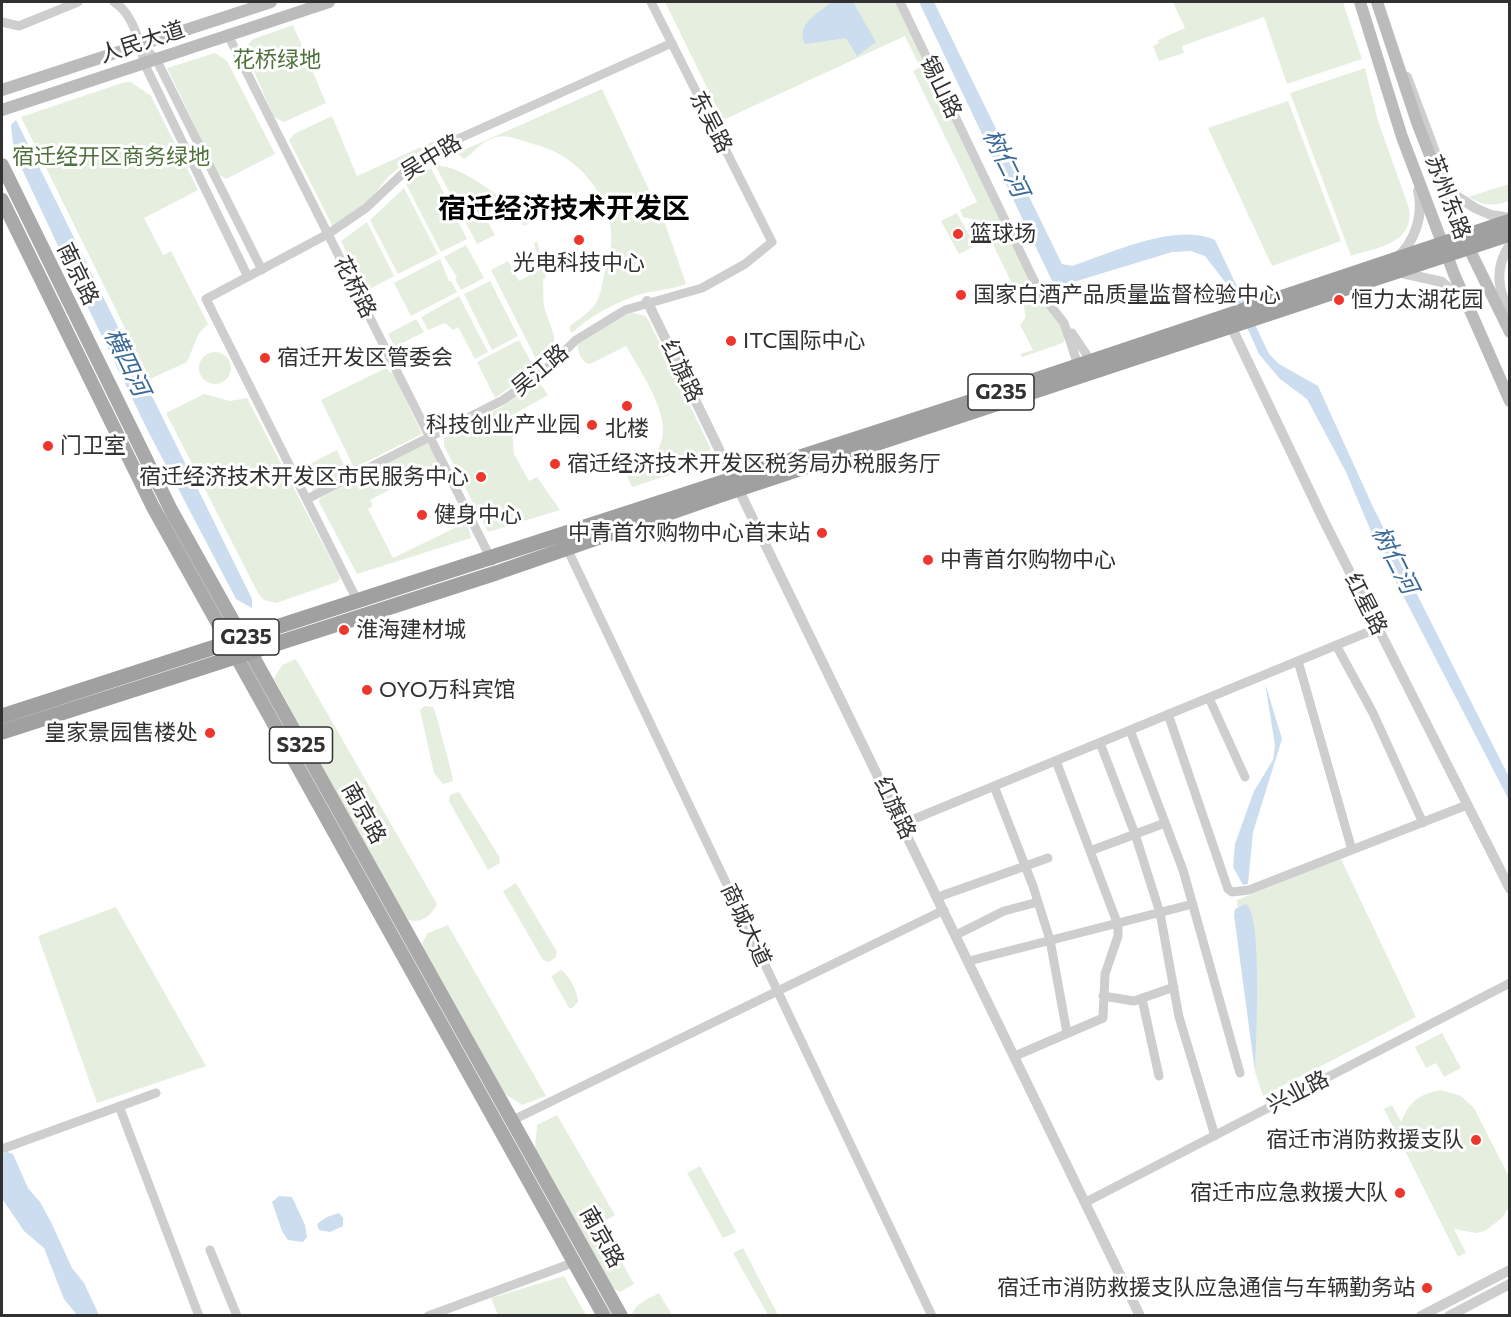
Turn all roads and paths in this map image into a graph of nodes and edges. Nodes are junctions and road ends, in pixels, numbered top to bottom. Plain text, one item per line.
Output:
1 (78, 2) edge
2 (114, 2) edge
3 (271, 2) edge
4 (329, 2) edge
5 (651, 2) edge
6 (900, 2) edge
7 (904, 2) edge
8 (1360, 2) edge
9 (1377, 2) edge
10 (2, 22) edge
11 (228, 35) junction
12 (672, 43) junction
13 (140, 44) junction
14 (1393, 50) junction
15 (1377, 53) junction
16 (156, 59) junction
17 (144, 63) junction
18 (2, 90) edge
19 (2, 110) edge
20 (2, 165) edge
21 (1443, 189) junction
22 (1425, 196) junction
23 (2, 200) edge
24 (1509, 219) edge
25 (328, 234) junction
26 (1509, 234) edge
27 (772, 242) joint
28 (1467, 242) junction
29 (1509, 245) edge
30 (1445, 250) junction
31 (1393, 267) junction
32 (262, 270) junction
33 (248, 277) junction
34 (647, 302) junction
35 (1468, 306) junction
36 (1509, 316) edge
37 (1229, 321) junction
38 (1509, 332) edge
39 (1084, 363) junction
40 (1509, 402) edge
41 (430, 436) junction
42 (737, 483) junction
43 (307, 499) junction
44 (564, 540) junction
45 (490, 557) junction
46 (496, 573) junction
47 (358, 602) junction
48 (1378, 628) junction
49 (1336, 645) junction
50 (239, 647) junction
51 (1298, 661) junction
52 (1209, 698) junction
53 (1168, 714) junction
54 (2, 716) edge
55 (1130, 730) junction
56 (2, 732) edge
57 (1100, 743) junction
58 (1056, 761) junction
59 (1245, 777) dead end
60 (994, 786) junction
61 (1467, 805) junction
62 (1165, 823) junction
63 (1423, 823) junction
64 (902, 824) junction
65 (1135, 834) junction
66 (1352, 850) junction
67 (1090, 851) junction
68 (1048, 858) dead end
69 (1024, 864) junction
70 (1509, 889) edge
71 (938, 897) junction
72 (1038, 902) junction
73 (1193, 904) junction
74 (944, 910) junction
75 (1160, 913) junction
76 (1118, 925) junction
77 (956, 935) junction
78 (1050, 940) junction
79 (969, 961) junction
80 (1509, 982) edge
81 (1174, 987) junction
82 (777, 991) junction
83 (1103, 996) junction
84 (1142, 999) junction
85 (1067, 1033) junction
86 (1015, 1056) junction
87 (1240, 1073) dead end
88 (1159, 1076) dead end
89 (156, 1093) dead end
90 (119, 1106) junction
91 (513, 1120) junction
92 (1215, 1136) junction
93 (2, 1149) edge
94 (1086, 1202) junction
95 (210, 1250) dead end
96 (575, 1262) junction
97 (1509, 1270) edge
98 (1509, 1284) edge
99 (199, 1316) edge
100 (237, 1316) edge
101 (428, 1316) edge
102 (604, 1316) edge
103 (621, 1316) edge
104 (932, 1316) edge
105 (1140, 1316) edge
106 (1421, 1316) edge
107 (1449, 1316) edge

1 - 10 street
2 - 13 street
3 - 13 main road, 人民大道
4 - 11 main road, 人民大道
5 - 12 street, 东吴路
6 - 39 street, 锡山路
7 - 39 street, 锡山路
8 - 15 main road, 苏州东路
9 - 14 main road, 苏州东路
11 - 16 main road, 人民大道
11 - 25 street, 花桥路
12 - 25 street, 吴中路
12 - 27 street, 东吴路
13 - 16 street
13 - 17 street
13 - 18 main road, 人民大道
14 - 21 main road, 苏州东路
14 - 24 street
15 - 22 main road, 苏州东路
15 - 31 street
16 - 17 main road, 人民大道
16 - 32 street
17 - 19 main road, 人民大道
17 - 33 street
20 - 50 main road, 南京路 / S325
21 - 22 street
21 - 28 main road, 苏州东路
22 - 30 main road, 苏州东路
23 - 50 main road, 南京路 / S325
24 - 28 highway, G235
25 - 32 street, 吴中路
25 - 41 street, 花桥路
26 - 28 highway, G235
27 - 34 street, 吴江路
28 - 30 highway, G235
28 - 38 main road, 苏州东路
29 - 36 street
30 - 31 highway, G235
30 - 35 main road, 苏州东路
31 - 35 street
31 - 37 highway, G235
32 - 33 street, 吴中路
33 - 43 street, 吴中路
34 - 41 street, 吴江路
34 - 42 street, 红旗路
35 - 40 main road, 苏州东路
37 - 39 highway, G235
37 - 42 highway, G235
37 - 48 street, 红星路
39 - 42 highway, G235
41 - 43 street, 吴江路
41 - 45 street, 花桥路
42 - 44 highway, G235
42 - 64 street, 红旗路
43 - 47 street
44 - 45 highway, G235
44 - 46 highway, G235
44 - 82 street, 商城大道
45 - 46 street, 花桥路
45 - 47 highway, G235
46 - 50 highway, G235
47 - 50 highway, G235
48 - 49 street
48 - 61 street, 红星路
49 - 51 street
49 - 63 street
50 - 54 highway, G235
50 - 56 highway, G235
50 - 91 main road, 南京路 / S325
50 - 96 main road, 南京路 / S325
51 - 52 street
51 - 66 street
52 - 53 street
52 - 59 street
53 - 55 street
53 - 66 street
55 - 57 street
55 - 62 street
57 - 58 street
57 - 65 street
58 - 60 street
58 - 67 street
60 - 64 street
60 - 69 street
61 - 63 street
61 - 70 street, 红星路
62 - 65 street
62 - 73 street
63 - 66 street
64 - 71 street, 红旗路
65 - 67 street
65 - 75 street
67 - 76 street
68 - 69 street
69 - 71 street
69 - 72 street
71 - 74 street, 红旗路
72 - 77 street
72 - 78 street
73 - 75 street
73 - 87 street
74 - 77 street, 红旗路
74 - 82 street
75 - 76 street
75 - 81 street
76 - 78 street
76 - 83 street
77 - 79 street, 红旗路
78 - 79 street
78 - 85 street
79 - 86 street, 红旗路
80 - 92 street, 兴业路
81 - 84 street
81 - 92 street
82 - 91 street
82 - 104 street, 商城大道
83 - 84 street
83 - 85 street
84 - 88 street
85 - 86 street
86 - 94 street, 红旗路
89 - 90 street
90 - 93 street
90 - 99 street
91 - 103 main road, 南京路 / S325
92 - 94 street, 兴业路
94 - 105 street, 红旗路
95 - 100 street
96 - 101 street
96 - 102 main road, 南京路 / S325
97 - 106 street
98 - 107 street

